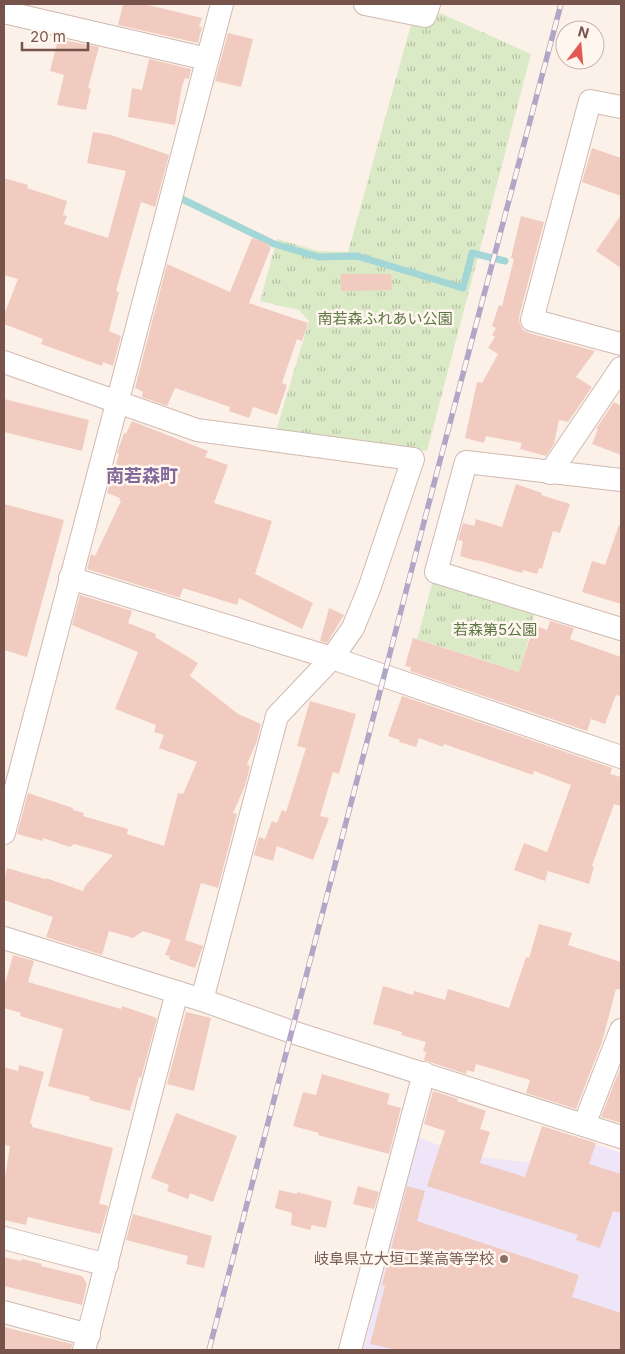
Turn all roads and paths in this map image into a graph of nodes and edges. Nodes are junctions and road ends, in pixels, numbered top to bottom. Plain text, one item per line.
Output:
1 (222, 4) edge
2 (365, 4) edge
3 (429, 4) edge
4 (4, 12) edge
5 (207, 59) junction
6 (621, 107) edge
7 (621, 344) edge
8 (4, 362) edge
9 (621, 368) edge
10 (116, 402) junction
11 (550, 473) junction
12 (621, 480) edge
13 (70, 578) junction
14 (621, 629) edge
15 (332, 658) junction
16 (621, 757) edge
17 (4, 833) edge
18 (4, 938) edge
19 (177, 992) junction
20 (202, 1000) junction
21 (621, 1030) edge
22 (424, 1073) junction
23 (584, 1125) junction
24 (621, 1137) edge
25 (4, 1238) edge
26 (107, 1265) junction
27 (4, 1312) edge
28 (86, 1342) edge
29 (350, 1350) edge

1 - 5 street
2 - 3 street
4 - 5 street
5 - 10 street
6 - 7 street
8 - 10 street
9 - 11 street
10 - 13 street
10 - 15 street
11 - 12 street
11 - 14 street
13 - 15 street
13 - 17 street
15 - 16 street
15 - 20 street
18 - 19 street
19 - 20 street
19 - 26 street
20 - 22 street
21 - 23 street
22 - 23 street
22 - 29 street
23 - 24 street
25 - 26 street
26 - 28 street
27 - 28 street

